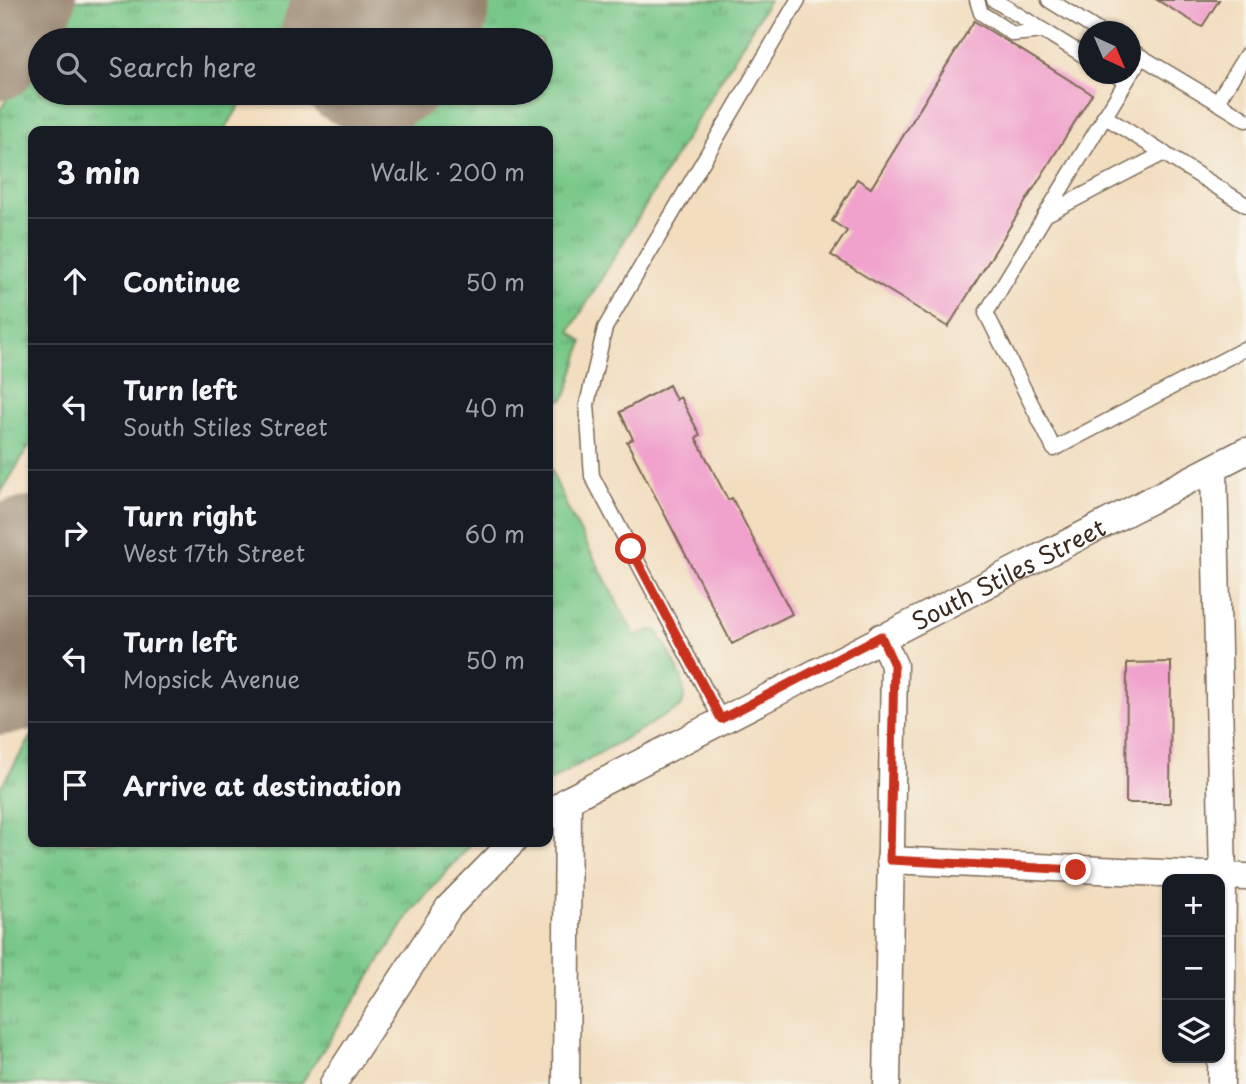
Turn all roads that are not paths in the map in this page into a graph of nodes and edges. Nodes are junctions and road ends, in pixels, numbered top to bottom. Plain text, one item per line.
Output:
1 (798, 0) edge
2 (977, 0) edge
3 (993, 0) edge
4 (1049, 0) edge
5 (1082, 21) edge
6 (1043, 31) junction
7 (1078, 52) edge
8 (1246, 55) edge
9 (1141, 56) edge
10 (1116, 84) edge
11 (1217, 102) junction
12 (1104, 116) junction
13 (1246, 120) edge
14 (1164, 153) junction
15 (1246, 205) edge
16 (1044, 216) junction
17 (1246, 348) edge
18 (1246, 451) edge
19 (1214, 469) junction
20 (881, 636) junction
21 (721, 719) junction
22 (558, 808) edge
23 (508, 847) edge
24 (890, 860) junction
25 (1234, 877) edge
26 (333, 1084) edge
27 (566, 1084) edge
28 (887, 1084) edge
29 (1221, 1084) edge

1 - 21 lane
2 - 6 lane
3 - 6 lane
4 - 5 lane
6 - 7 lane
8 - 11 lane
9 - 11 lane
10 - 12 lane
11 - 13 lane
12 - 14 lane
12 - 16 lane
14 - 15 lane
14 - 16 lane
16 - 17 lane
18 - 19 street, South Stiles Street
19 - 20 street, South Stiles Street
19 - 25 street
20 - 21 street, South Stiles Street
20 - 24 street
21 - 22 street, South Stiles Street
22 - 27 street
23 - 26 street
24 - 25 street
24 - 28 street
25 - 29 street

